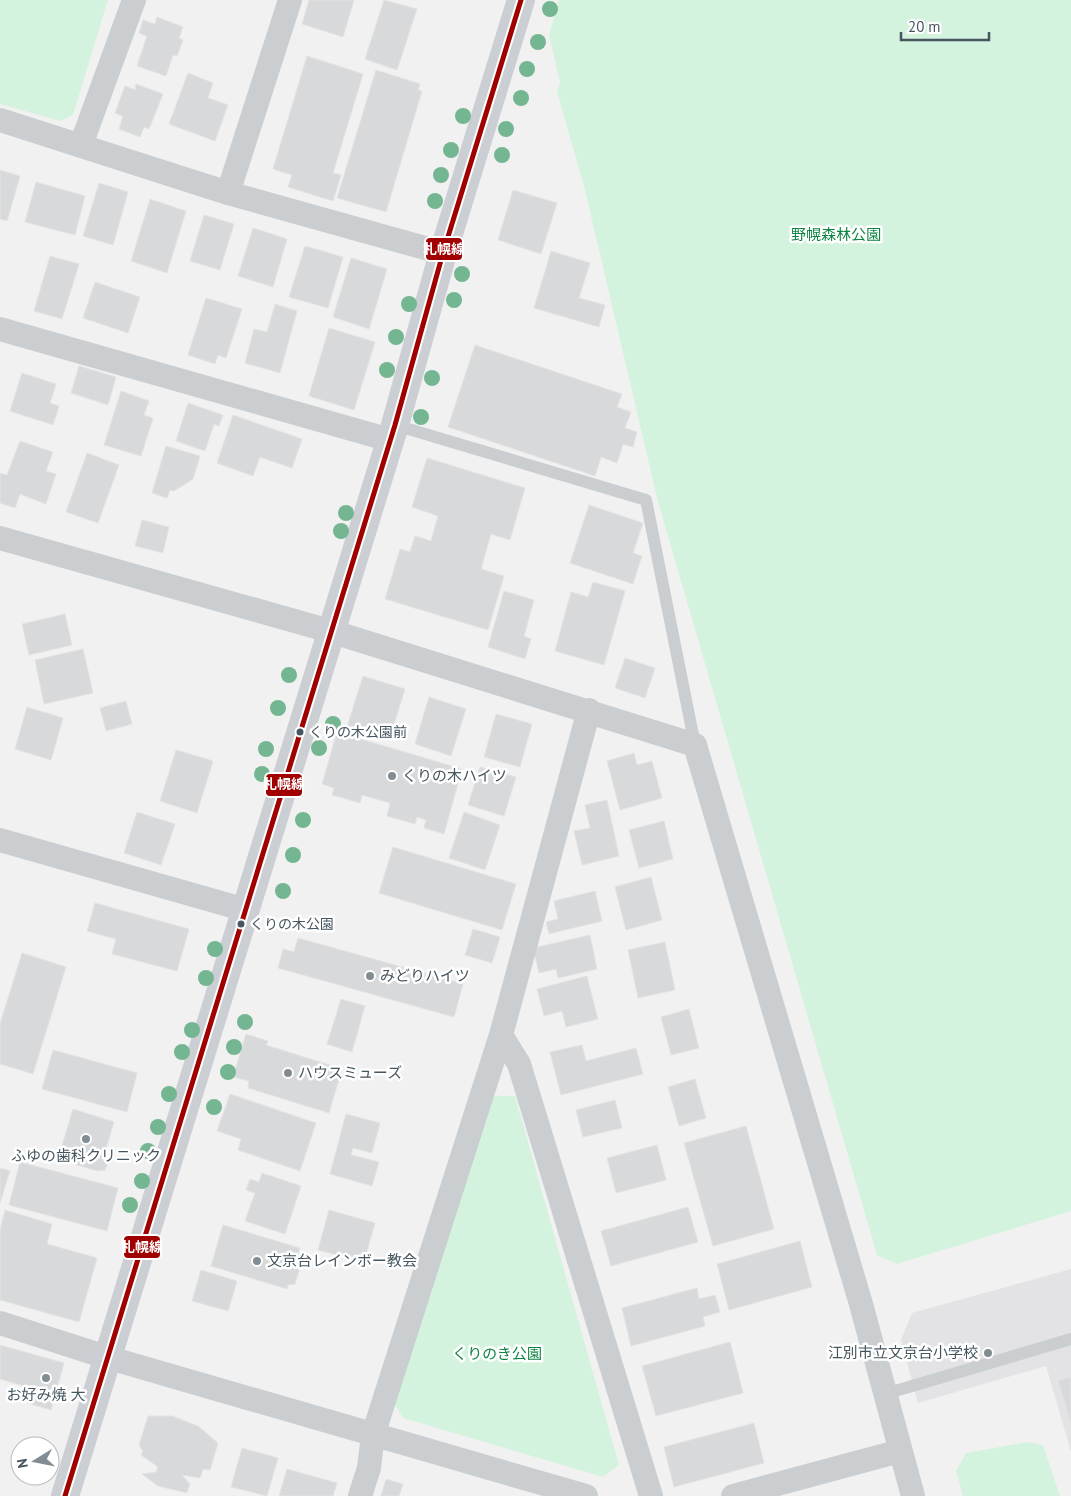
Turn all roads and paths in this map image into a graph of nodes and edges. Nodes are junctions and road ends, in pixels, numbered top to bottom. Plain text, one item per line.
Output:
1 (134, 0) edge
2 (290, 0) edge
3 (522, 0) edge
4 (0, 120) edge
5 (81, 145) junction
6 (228, 193) junction
7 (443, 253) junction
8 (0, 329) edge
9 (393, 432) junction
10 (0, 538) edge
11 (28, 547) junction
12 (0, 555) edge
13 (330, 630) junction
14 (589, 710) junction
15 (695, 745) junction
16 (0, 840) edge
17 (246, 910) junction
18 (501, 1035) junction
19 (0, 1323) edge
20 (1071, 1340) edge
21 (106, 1357) junction
22 (885, 1394) junction
23 (373, 1435) junction
24 (900, 1451) junction
25 (65, 1496) edge
26 (360, 1496) edge
27 (586, 1496) edge
28 (651, 1496) edge
29 (733, 1496) edge
30 (913, 1496) edge

1 - 5 street
2 - 6 street
3 - 7 street
4 - 5 street
5 - 6 street
6 - 7 street
7 - 9 street
8 - 9 street
9 - 13 street
9 - 15 lane
10 - 11 street
11 - 12 street
11 - 13 street
13 - 14 street
13 - 17 street
14 - 15 street
14 - 18 street
15 - 22 street
16 - 17 street
17 - 21 street
18 - 23 street
18 - 28 street
19 - 21 street
20 - 22 lane
21 - 23 street
21 - 25 street
22 - 24 street
23 - 26 street
23 - 27 street
24 - 29 street
24 - 30 street

